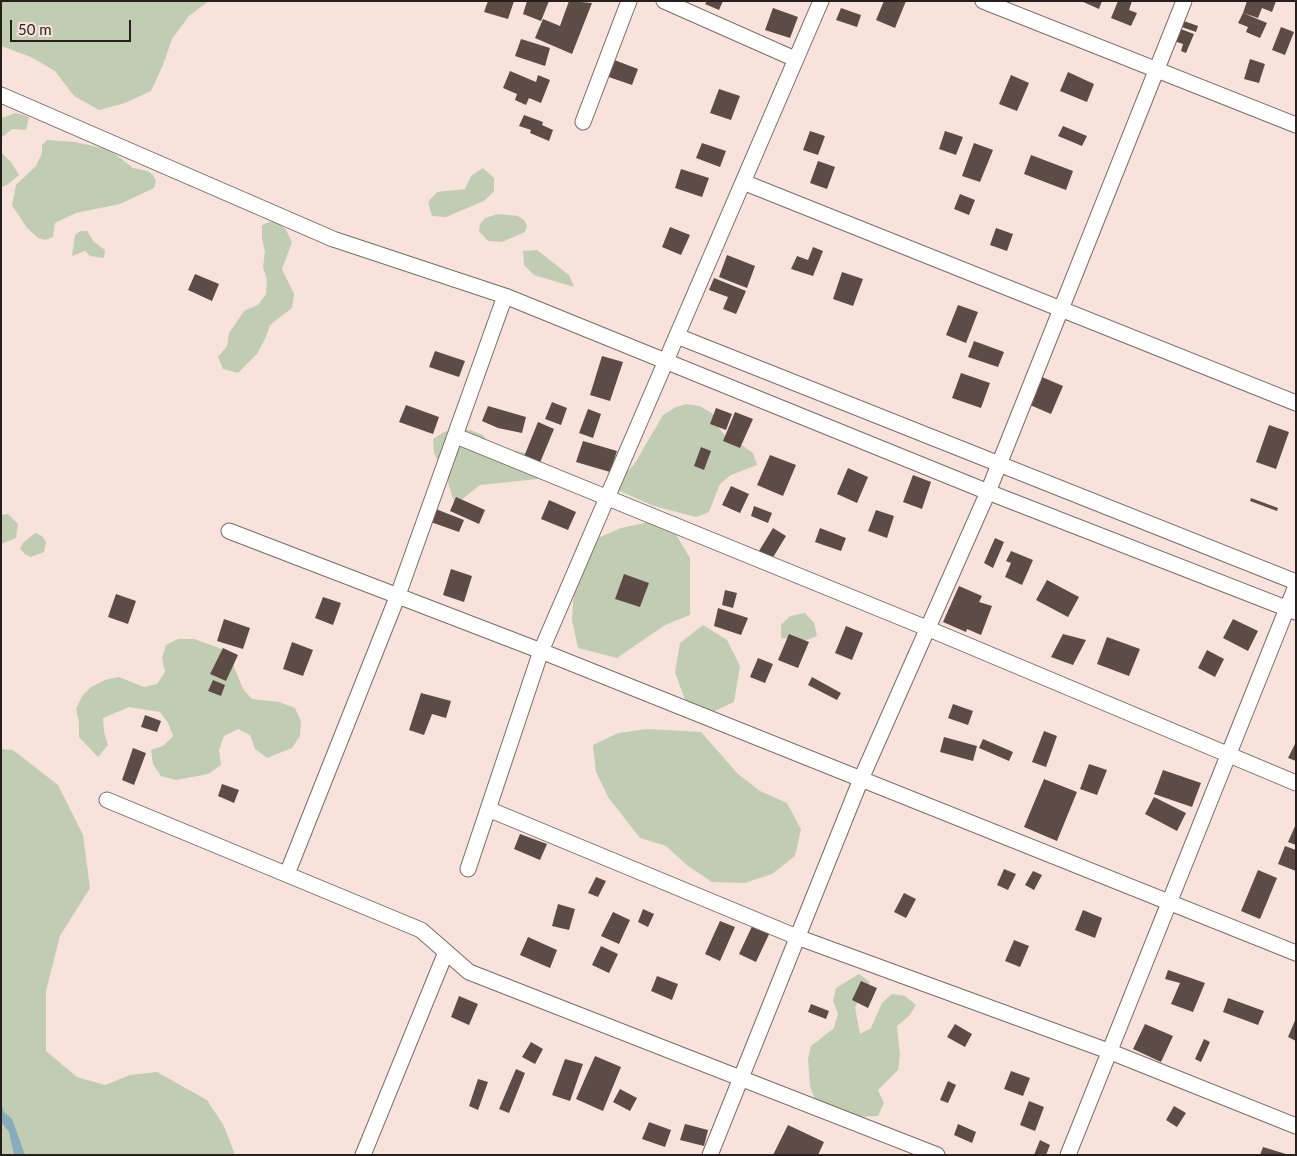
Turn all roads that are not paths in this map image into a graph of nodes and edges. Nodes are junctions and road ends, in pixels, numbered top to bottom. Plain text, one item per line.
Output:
1 (629, 1) edge
2 (664, 1) edge
3 (821, 1) edge
4 (983, 1) edge
5 (1184, 1) edge
6 (795, 59) junction
7 (1156, 70) junction
8 (1, 95) edge
9 (582, 122) dead end
10 (1296, 126) edge
11 (743, 182) junction
12 (505, 296) junction
13 (1062, 310) junction
14 (677, 336) junction
15 (666, 362) junction
16 (1296, 403) edge
17 (456, 436) junction
18 (999, 464) junction
19 (988, 492) junction
20 (606, 498) junction
21 (229, 531) dead end
22 (1296, 584) edge
23 (398, 595) junction
24 (1291, 610) edge
25 (929, 629) junction
26 (541, 651) junction
27 (1228, 756) junction
28 (861, 779) junction
29 (1296, 783) edge
30 (107, 800) dead end
31 (488, 808) junction
32 (468, 869) dead end
33 (287, 874) junction
34 (1169, 902) junction
35 (798, 937) junction
36 (446, 952) junction
37 (1296, 953) edge
38 (1111, 1052) junction
39 (741, 1078) junction
40 (1296, 1126) edge
41 (363, 1155) edge
42 (710, 1155) edge
43 (937, 1155) edge
44 (1068, 1155) edge

1 - 9 street
2 - 6 street
3 - 6 street
4 - 7 street
5 - 7 street
6 - 11 street
7 - 10 street
7 - 13 street
8 - 12 street
11 - 13 street
11 - 14 street
12 - 15 street
12 - 17 street
13 - 16 street
13 - 18 street
14 - 15 street
14 - 18 street
15 - 19 street
15 - 20 street
17 - 20 street
17 - 23 street
18 - 19 street
18 - 22 street
19 - 24 street
19 - 25 street
20 - 25 street
20 - 26 street
21 - 23 street
22 - 24 street
23 - 26 street
23 - 33 street
24 - 27 street
25 - 27 street
25 - 28 street
26 - 28 street
26 - 31 street
27 - 29 street
27 - 34 street
28 - 34 street
28 - 35 street
30 - 33 street
31 - 32 street
31 - 35 street
33 - 36 street
34 - 37 street
34 - 38 street
35 - 38 street
35 - 39 street
36 - 39 street
36 - 41 street
38 - 40 street
38 - 44 street
39 - 42 street
39 - 43 street

